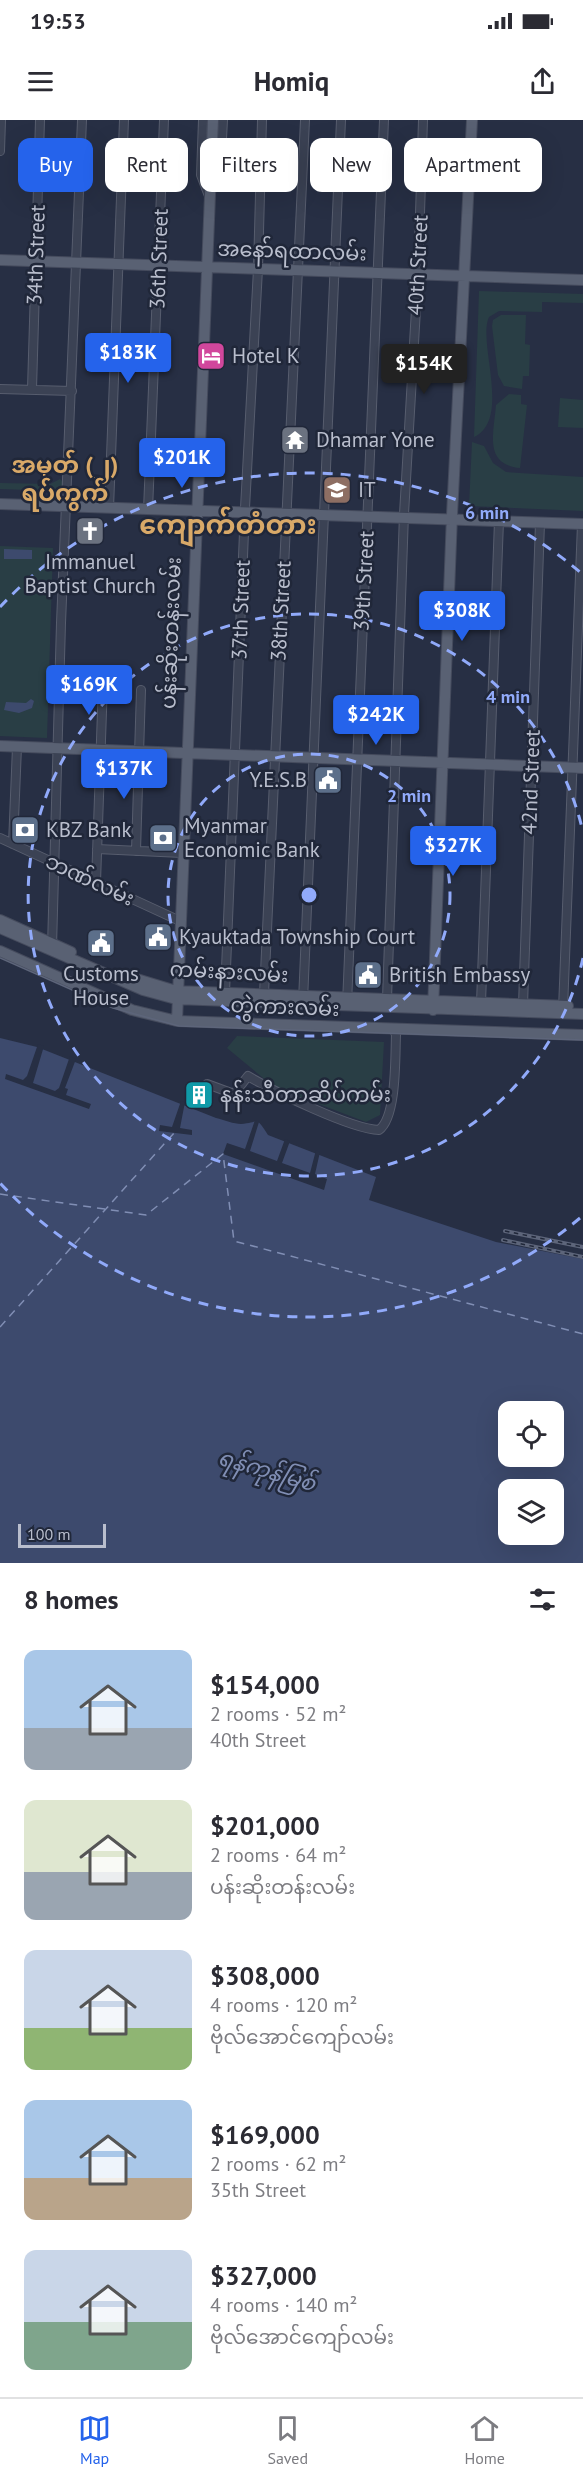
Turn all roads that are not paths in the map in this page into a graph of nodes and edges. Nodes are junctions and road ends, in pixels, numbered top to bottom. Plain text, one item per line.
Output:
1 (1, 120) edge
2 (40, 120) edge
3 (82, 120) edge
4 (124, 120) edge
5 (164, 120) edge
6 (203, 120) edge
7 (213, 120) edge
8 (223, 120) edge
9 (262, 120) edge
10 (305, 120) edge
11 (341, 120) edge
12 (384, 120) edge
13 (423, 120) edge
14 (472, 120) edge
15 (0, 151) edge
16 (209, 196) junction
17 (0, 260) edge
18 (36, 261) junction
19 (77, 263) junction
20 (120, 264) junction
21 (159, 266) junction
22 (206, 268) junction
23 (258, 269) junction
24 (298, 271) junction
25 (335, 272) junction
26 (380, 274) junction
27 (418, 275) junction
28 (463, 276) junction
29 (583, 280) edge
30 (0, 389) edge
31 (32, 389) junction
32 (72, 391) junction
33 (0, 504) edge
34 (66, 506) junction
35 (109, 506) junction
36 (148, 507) junction
37 (245, 510) junction
38 (195, 511) junction
39 (285, 511) junction
40 (323, 513) junction
41 (368, 514) junction
42 (404, 516) junction
43 (452, 520) junction
44 (499, 521) junction
45 (540, 523) junction
46 (583, 524) edge
47 (103, 683) dead end
48 (141, 690) dead end
49 (0, 746) edge
50 (17, 747) junction
51 (57, 748) junction
52 (100, 749) junction
53 (139, 751) junction
54 (186, 753) junction
55 (236, 755) junction
56 (274, 756) junction
57 (314, 758) junction
58 (355, 760) junction
59 (396, 762) junction
60 (443, 764) junction
61 (490, 765) junction
62 (532, 766) junction
63 (578, 768) edge
64 (0, 838) edge
65 (13, 844) junction
66 (97, 849) junction
67 (136, 851) junction
68 (182, 853) junction
69 (55, 864) junction
70 (96, 882) junction
71 (0, 920) edge
72 (180, 921) junction
73 (0, 928) edge
74 (52, 946) junction
75 (0, 951) edge
76 (225, 993) junction
77 (264, 994) junction
78 (176, 995) junction
79 (387, 999) junction
80 (303, 1000) junction
81 (433, 1000) junction
82 (347, 1002) junction
83 (481, 1003) junction
84 (523, 1005) junction
85 (583, 1007) edge
86 (563, 1010) junction
87 (583, 1014) edge
88 (177, 1021) junction
89 (394, 1030) junction
90 (583, 1035) edge
91 (207, 1084) dead end

1 - 15 street
2 - 18 street, 34th Street
3 - 19 street
4 - 20 street
5 - 21 street, 36th Street
6 - 16 street, ပန်းဆိုးတန်းလမ်း
7 - 16 main road, ပန်းဆိုးတန်းလမ်း
8 - 16 street, ပန်းဆိုးတန်းလမ်း
9 - 23 street, 37th Street
10 - 24 street, 38th Street
11 - 25 street
12 - 26 street, 39th Street
13 - 27 street, 40th Street
14 - 28 main road
16 - 22 main road, ပန်းဆိုးတန်းလမ်း
17 - 18 main road, အနော်ရထာလမ်း
18 - 19 main road, အနော်ရထာလမ်း
18 - 31 street, 34th Street
19 - 20 main road, အနော်ရထာလမ်း
19 - 32 street
20 - 21 main road, အနော်ရထာလမ်း
20 - 35 street
21 - 22 main road, အနော်ရထာလမ်း
21 - 36 street, 36th Street
22 - 23 main road, အနော်ရထာလမ်း
22 - 38 main road, ပန်းဆိုးတန်းလမ်း
23 - 24 main road, အနော်ရထာလမ်း
23 - 37 street, 37th Street
24 - 25 main road, အနော်ရထာလမ်း
24 - 39 street, 38th Street
25 - 26 main road, အနော်ရထာလမ်း
25 - 40 street
26 - 27 main road, အနော်ရထာလမ်း
26 - 41 street, 39th Street
27 - 28 main road, အနော်ရထာလမ်း
27 - 42 street, 40th Street
28 - 29 main road, အနော်ရထာလမ်း
28 - 43 main road
30 - 31 street
31 - 32 street
32 - 34 street
33 - 34 main road
34 - 35 main road
34 - 51 street
35 - 36 main road
36 - 38 main road
37 - 38 main road
37 - 39 main road
37 - 55 street, 37th Street
38 - 54 main road, ပန်းဆိုးတန်းလမ်း
39 - 40 main road
39 - 56 street, 38th Street
40 - 41 main road
40 - 57 street
41 - 42 main road
41 - 58 street, 39th Street
42 - 43 main road
42 - 59 street, 40th Street
43 - 44 main road
43 - 60 main road
44 - 45 main road
44 - 61 street
45 - 46 main road
45 - 62 street, 42nd Street
46 - 63 street
47 - 52 street
48 - 53 street
49 - 50 main road
50 - 51 main road
50 - 65 street
51 - 52 main road
51 - 69 street
52 - 53 main road
52 - 66 street
53 - 54 main road
53 - 67 street
54 - 55 main road
54 - 68 main road, ပန်းဆိုးတန်းလမ်း
55 - 56 main road
55 - 76 street, 37th Street
56 - 57 main road
56 - 77 street, 38th Street
57 - 58 main road
57 - 80 street
58 - 59 main road
58 - 82 street, 39th Street
59 - 60 main road
59 - 79 street
60 - 61 main road
60 - 81 main road
61 - 62 main road
61 - 83 street
62 - 63 main road
62 - 84 street, 42nd Street
63 - 86 street
64 - 65 street, ဘဏ်လမ်း
65 - 69 street, ဘဏ်လမ်း
66 - 67 street
66 - 70 street
67 - 68 street
68 - 72 main road, ပန်းဆိုးတန်းလမ်း
69 - 70 street, ဘဏ်လမ်း
69 - 74 street
70 - 72 street, ဘဏ်လမ်း
71 - 74 main road, ကမ်းနားလမ်း
72 - 78 main road, ပန်းဆိုးတန်းလမ်း
73 - 74 main road, ကမ်းနားလမ်း
74 - 78 main road, ကမ်းနားလမ်း
75 - 88 main road, တွဲကားလမ်း
76 - 77 main road, ကမ်းနားလမ်း
76 - 78 main road, ကမ်းနားလမ်း
77 - 80 main road, ကမ်းနားလမ်း
78 - 80 main road, ကမ်းနားလမ်း
78 - 88 main road, ပန်းဆိုးတန်းလမ်း
79 - 81 main road, ကမ်းနားလမ်း
79 - 82 main road, ကမ်းနားလမ်း
80 - 82 main road, ကမ်းနားလမ်း
81 - 82 main road, ကမ်းနားလမ်း
81 - 83 main road, ကမ်းနားလမ်း
81 - 86 main road, ကမ်းနားလမ်း
83 - 84 main road, ကမ်းနားလမ်း
84 - 86 main road, ကမ်းနားလမ်း
85 - 86 main road, ကမ်းနားလမ်း
86 - 87 main road, ကမ်းနားလမ်း
88 - 89 main road, တွဲကားလမ်း
89 - 90 main road, တွဲကားလမ်း
89 - 91 street

